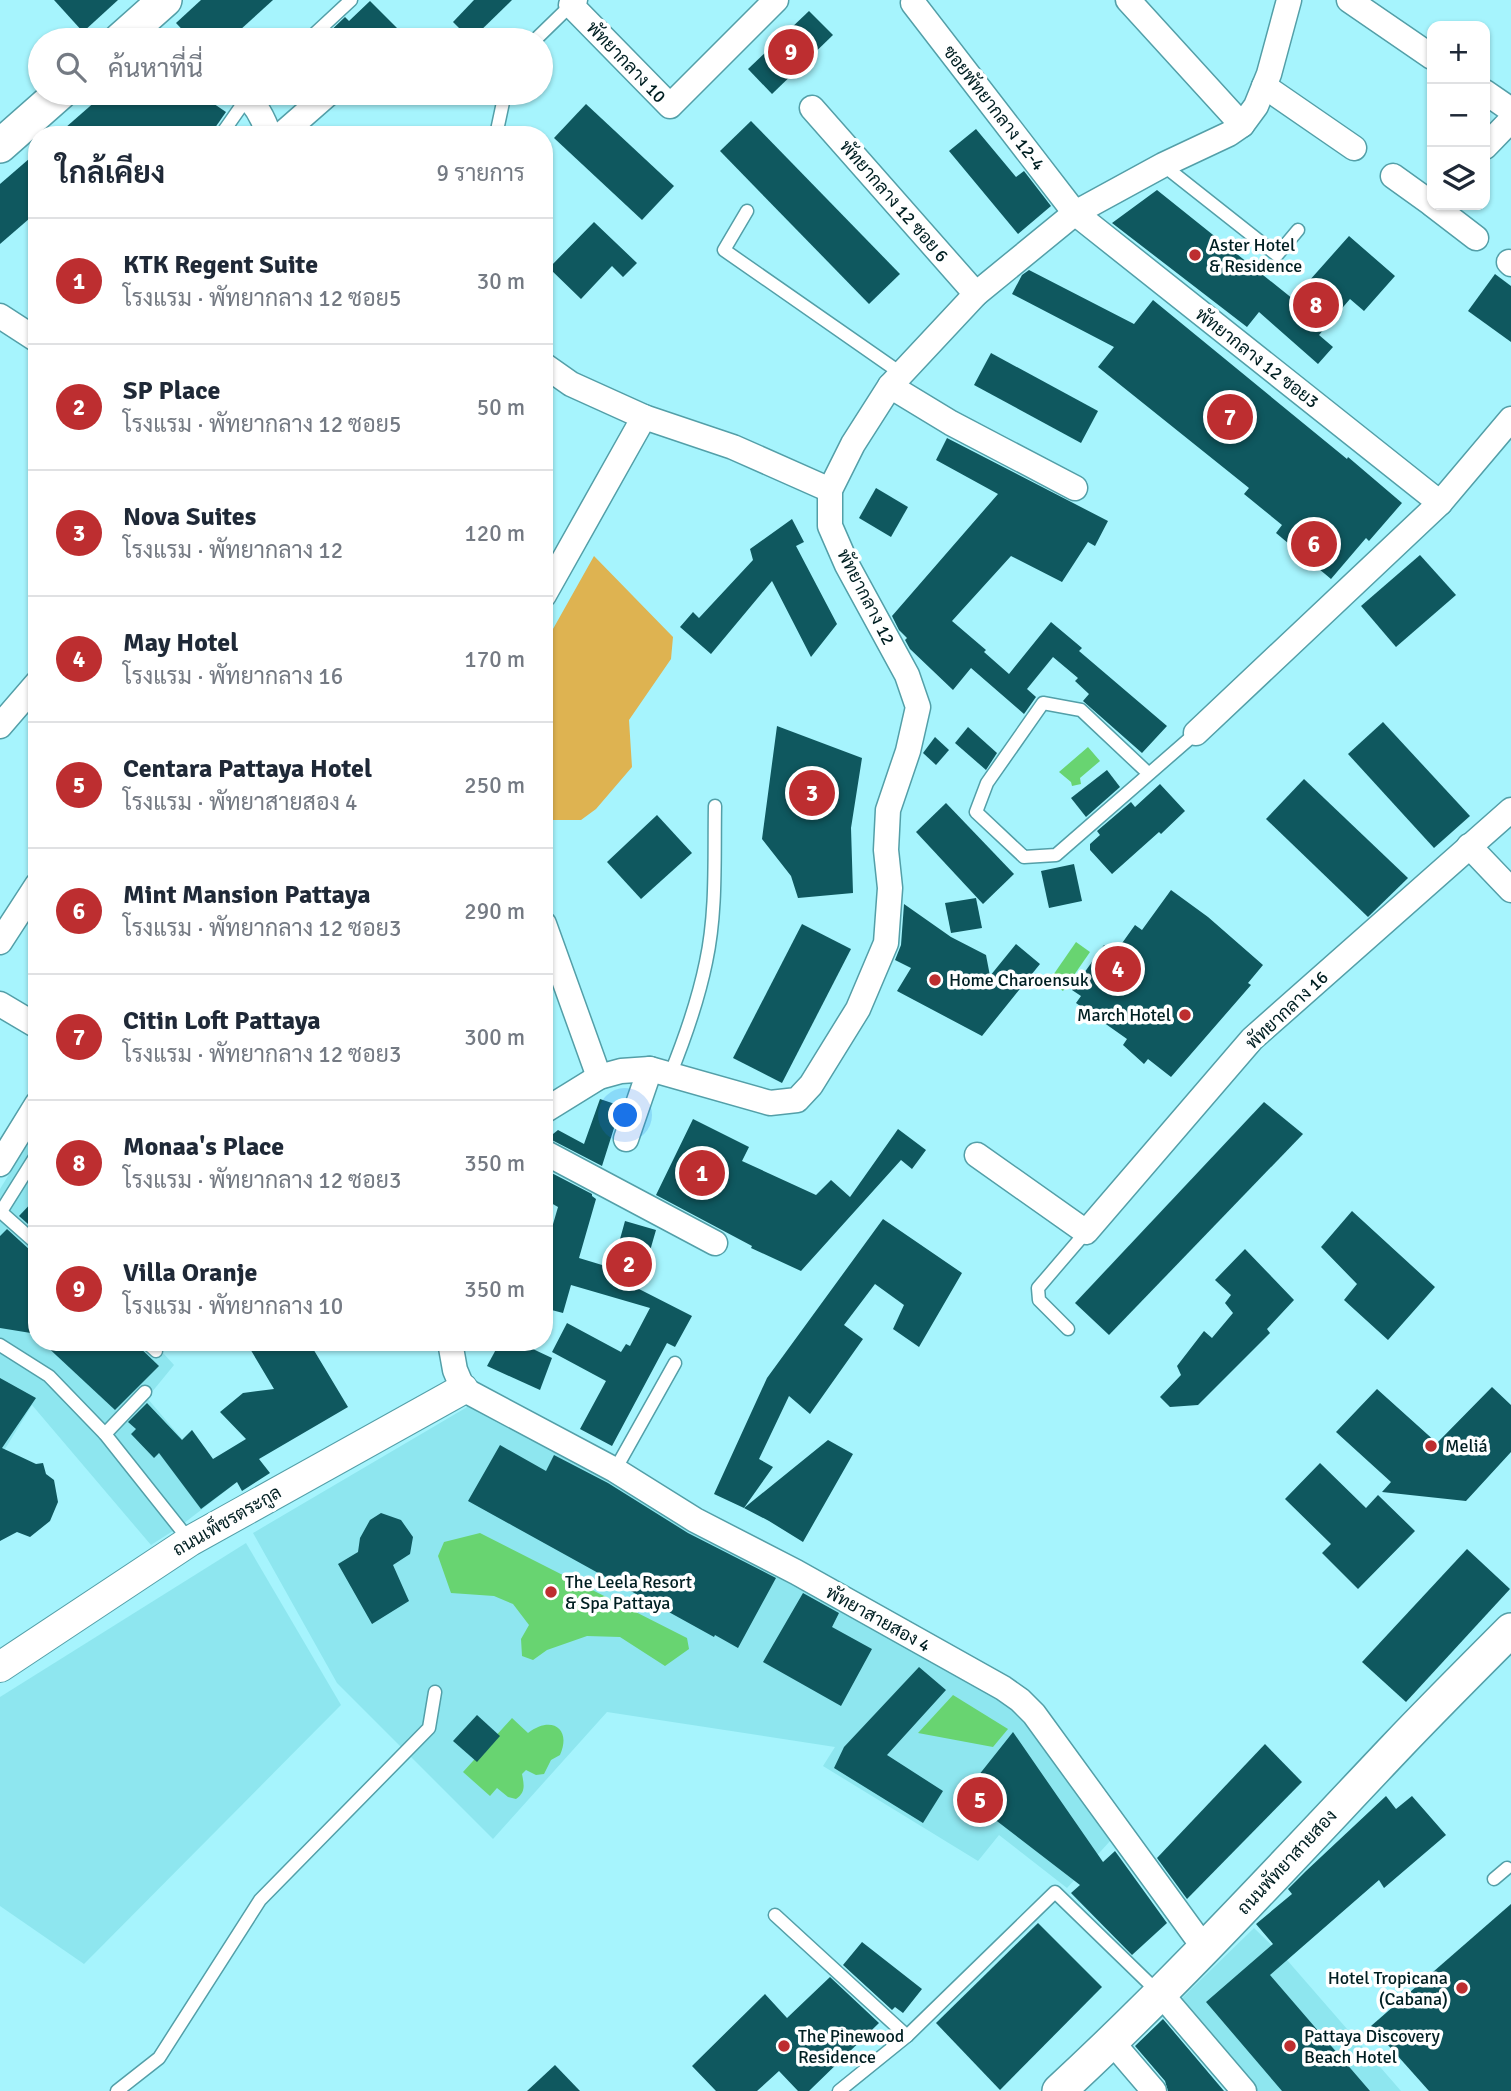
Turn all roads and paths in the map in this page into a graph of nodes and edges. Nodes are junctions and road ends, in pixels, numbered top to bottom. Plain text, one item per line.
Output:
1 (351, 0) edge
2 (776, 0) edge
3 (1128, 0) edge
4 (1289, 0) edge
5 (1349, 0) edge
6 (573, 2) edge
7 (913, 3) dead end
8 (321, 28) edge
9 (547, 28) edge
10 (1427, 54) edge
11 (1264, 86) junction
12 (1490, 95) edge
13 (46, 105) edge
14 (241, 105) edge
15 (254, 105) edge
16 (315, 105) edge
17 (502, 105) edge
18 (812, 108) dead end
19 (1511, 110) edge
20 (1511, 120) edge
21 (1242, 125) junction
22 (227, 126) edge
23 (266, 126) edge
24 (291, 126) edge
25 (498, 126) edge
26 (1490, 142) edge
27 (0, 146) edge
28 (1354, 148) dead end
29 (1163, 165) junction
30 (1392, 176) dead end
31 (1427, 200) edge
32 (1441, 210) edge
33 (747, 211) dead end
34 (1074, 214) junction
35 (1298, 230) dead end
36 (1476, 238) dead end
37 (976, 295) junction
38 (0, 316) edge
39 (28, 334) edge
40 (553, 371) edge
41 (896, 380) junction
42 (644, 417) junction
43 (1511, 419) edge
44 (1076, 488) dead end
45 (830, 490) junction
46 (1440, 503) junction
47 (553, 579) edge
48 (28, 693) edge
49 (0, 726) edge
50 (1196, 733) joint
51 (1149, 774) junction
52 (715, 806) dead end
53 (1511, 810) edge
54 (1469, 846) junction
55 (1511, 890) edge
56 (28, 899) edge
57 (0, 942) edge
58 (553, 948) edge
59 (0, 1004) edge
60 (28, 1021) edge
61 (660, 1072) junction
62 (599, 1077) junction
63 (553, 1105) edge
64 (28, 1119) edge
65 (626, 1139) dead end
66 (977, 1155) dead end
67 (553, 1158) edge
68 (0, 1164) edge
69 (28, 1168) edge
70 (0, 1212) edge
71 (1086, 1231) junction
72 (28, 1236) edge
73 (715, 1242) dead end
74 (1068, 1329) dead end
75 (0, 1345) edge
76 (452, 1351) edge
77 (675, 1363) dead end
78 (463, 1390) junction
79 (145, 1392) dead end
80 (105, 1434) junction
81 (615, 1470) junction
82 (190, 1541) junction
83 (1511, 1630) edge
84 (0, 1667) edge
85 (435, 1692) dead end
86 (1507, 1868) dead end
87 (1494, 1879) dead end
88 (775, 1915) dead end
89 (1205, 1949) junction
90 (1161, 1994) junction
91 (906, 2036) junction
92 (1112, 2042) junction
93 (117, 2091) edge
94 (839, 2091) edge
95 (1059, 2091) edge
96 (1154, 2091) edge
97 (1244, 2091) edge

1 - 8 lane
2 - 6 street, พัทยากลาง 10
3 - 21 street
4 - 11 street, พัทยากลาง 12
5 - 10 street
6 - 9 lane
7 - 34 street, ซอยพัทยากลาง 12-4
11 - 21 street, พัทยากลาง 12
11 - 28 street
12 - 19 street
13 - 27 main road
14 - 22 lane
15 - 23 street
16 - 24 street
17 - 25 lane
18 - 37 street, พัทยากลาง 12 ซอย 6
20 - 26 street
21 - 29 street, พัทยากลาง 12
29 - 34 street, พัทยากลาง 12
29 - 35 lane
30 - 31 street
32 - 36 street
33 - 41 lane
34 - 37 street, พัทยากลาง 12
34 - 46 street, พัทยากลาง 12 ซอย3
37 - 41 street, พัทยากลาง 12
38 - 39 street
40 - 42 street
41 - 44 street
41 - 45 street, พัทยากลาง 12
42 - 45 street
42 - 47 street
43 - 46 street
45 - 61 street, พัทยากลาง 12
46 - 50 street
48 - 49 street
50 - 51 lane
51 - 51 lane
52 - 61 lane
53 - 54 street, พัทยากลาง 16
54 - 55 street
54 - 71 street, พัทยากลาง 16
56 - 57 street
58 - 62 street
59 - 60 street
61 - 62 street, พัทยากลาง 12
61 - 65 street
62 - 63 street, พัทยากลาง 12
64 - 68 street
66 - 71 street
67 - 73 street
69 - 70 lane
70 - 72 lane
71 - 74 lane
75 - 80 lane
76 - 78 street
77 - 81 lane
78 - 81 street, พัทยาสายสอง 4
78 - 82 street, ถนนเพ็ชรตระกูล
79 - 80 lane
80 - 82 lane
81 - 89 street, พัทยาสายสอง 4
82 - 84 street, ถนนเพ็ชรตระกูล
83 - 89 main road, ถนนพัทยาสายสอง
85 - 93 lane
86 - 87 lane
88 - 91 lane
89 - 90 main road, ถนนพัทยาสายสอง
90 - 91 lane
90 - 92 main road, ถนนพัทยาสายสอง
90 - 97 street
91 - 94 lane
92 - 95 main road, ถนนพัทยาสายสอง
92 - 96 street

